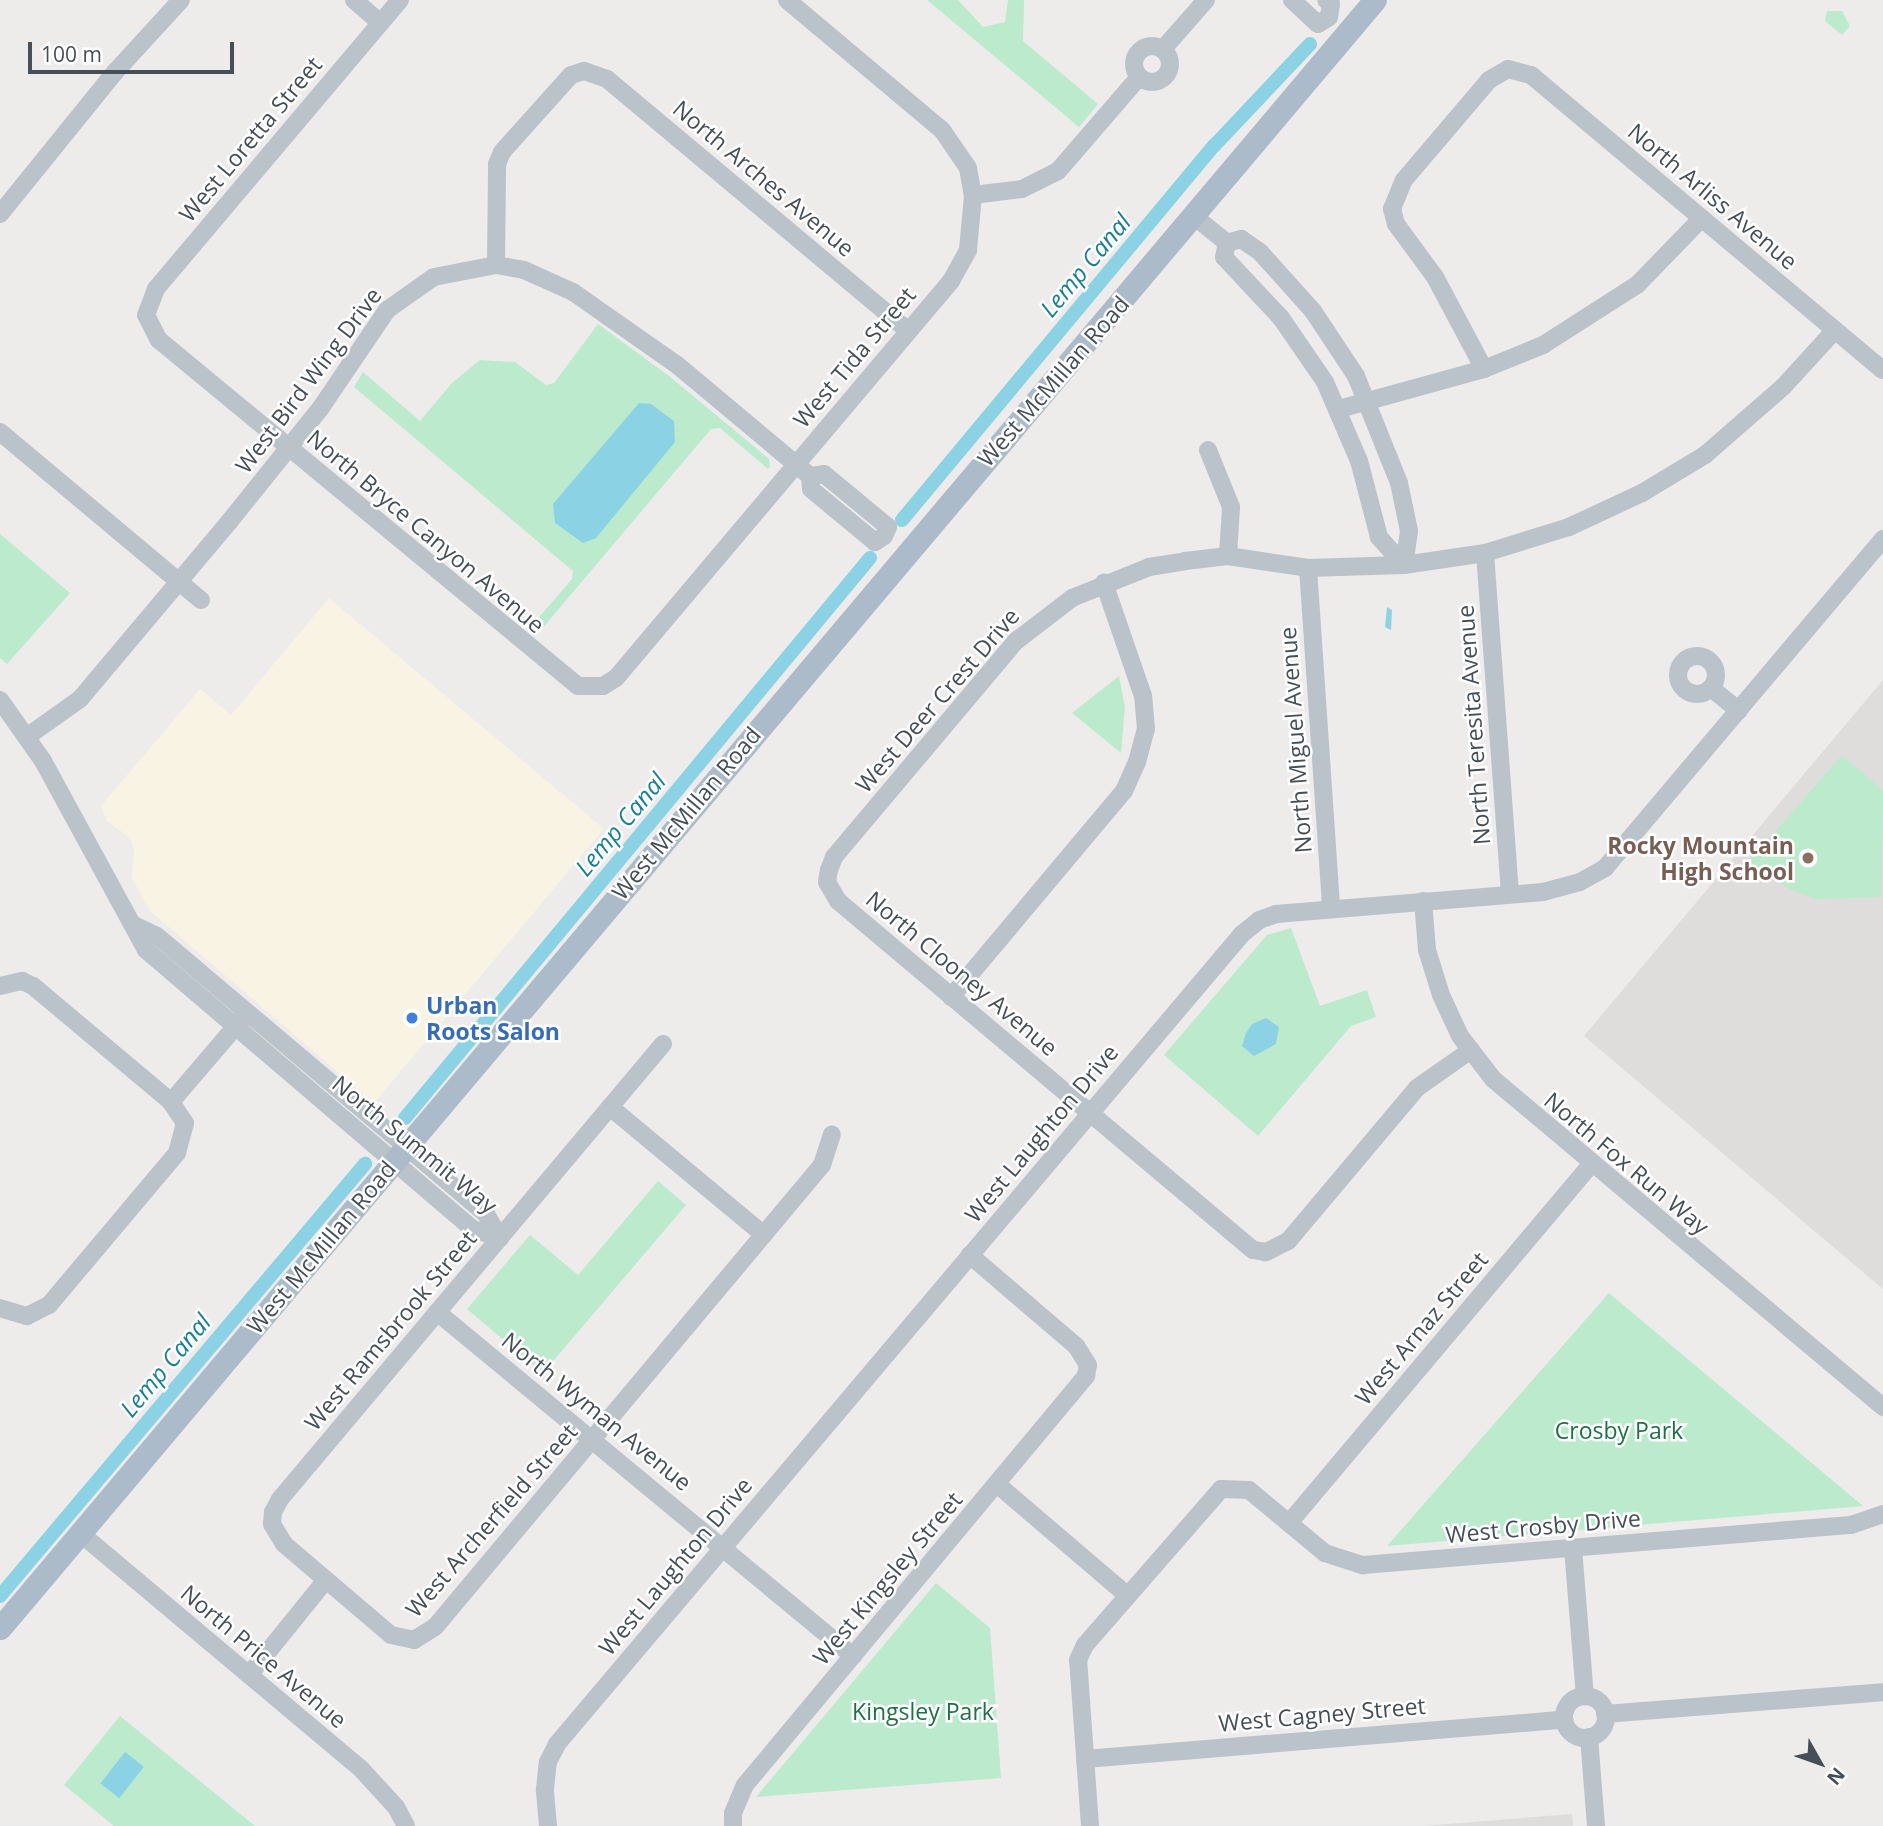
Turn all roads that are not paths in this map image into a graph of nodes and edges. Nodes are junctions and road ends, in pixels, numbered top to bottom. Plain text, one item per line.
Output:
1 (181, 0) edge
2 (354, 0) edge
3 (400, 0) edge
4 (787, 0) edge
5 (1206, 0) edge
6 (1292, 0) edge
7 (1375, 0) edge
8 (1328, 8) edge
9 (380, 23) junction
10 (1347, 33) junction
11 (1163, 49) junction
12 (1139, 77) junction
13 (973, 195) junction
14 (0, 214) edge
15 (1195, 217) junction
16 (1702, 218) junction
17 (1227, 243) junction
18 (496, 265) junction
19 (146, 315) joint
20 (1835, 330) junction
21 (908, 331) junction
22 (1484, 369) junction
23 (1883, 370) edge
24 (1368, 401) junction
25 (1339, 410) junction
26 (0, 432) edge
27 (289, 449) junction
28 (1208, 450) dead end
29 (803, 470) junction
30 (1883, 539) edge
31 (904, 553) junction
32 (1485, 553) junction
33 (1228, 556) junction
34 (1404, 565) junction
35 (1308, 568) junction
36 (178, 581) junction
37 (1104, 583) junction
38 (201, 600) dead end
39 (591, 687) joint
40 (1711, 688) dead end
41 (0, 700) edge
42 (1739, 711) junction
43 (28, 736) junction
44 (827, 882) joint
45 (1510, 894) junction
46 (1423, 901) junction
47 (1331, 909) junction
48 (134, 925) junction
49 (4, 984) edge
50 (951, 997) junction
51 (247, 1012) junction
52 (235, 1027) junction
53 (663, 1044) dead end
54 (1471, 1050) junction
55 (171, 1102) junction
56 (610, 1107) junction
57 (1090, 1113) junction
58 (832, 1135) dead end
59 (400, 1154) junction
60 (1591, 1164) junction
61 (764, 1235) junction
62 (500, 1238) junction
63 (970, 1255) junction
64 (0, 1308) edge
65 (437, 1312) junction
66 (1883, 1407) edge
67 (592, 1442) junction
68 (998, 1485) junction
69 (1883, 1514) edge
70 (1289, 1523) junction
71 (80, 1533) junction
72 (724, 1546) junction
73 (1573, 1548) junction
74 (326, 1580) junction
75 (1127, 1595) junction
76 (0, 1628) edge
77 (853, 1656) junction
78 (249, 1675) junction
79 (1883, 1692) edge
80 (1585, 1697) junction
81 (1605, 1714) junction
82 (1564, 1720) junction
83 (1589, 1737) junction
84 (1084, 1759) junction
85 (406, 1826) edge
86 (548, 1826) edge
87 (733, 1826) edge
88 (1090, 1826) edge
89 (1596, 1826) edge

1 - 14 street
2 - 9 street
3 - 9 street, West Loretta Street
4 - 13 street
5 - 11 street
6 - 8 street
7 - 10 main road, West McMillan Road
8 - 10 street
9 - 19 street, West Loretta Street
10 - 15 main road, West McMillan Road
11 - 12 street
11 - 12 street
12 - 13 street
13 - 21 street, West Tida Street
15 - 17 street
15 - 31 main road, West McMillan Road
16 - 20 street, North Arliss Avenue
16 - 22 street
16 - 22 street, North Arliss Avenue
17 - 24 street
17 - 25 street
18 - 21 street, North Arches Avenue
18 - 27 street, West Bird Wing Drive
18 - 29 street
19 - 27 street, North Bryce Canyon Avenue
20 - 23 street, North Arliss Avenue
20 - 32 street, West Deer Crest Drive
21 - 29 street, West Tida Street
22 - 24 street
24 - 25 street
24 - 34 street
25 - 34 street
26 - 36 street
27 - 36 street, West Bird Wing Drive
27 - 39 street, North Bryce Canyon Avenue
28 - 33 street
29 - 31 street
29 - 39 street, West Tida Street
30 - 42 street, West Laughton Drive
31 - 59 main road, West McMillan Road
32 - 34 street, West Deer Crest Drive
32 - 45 street, North Teresita Avenue
33 - 35 street, West Deer Crest Drive
33 - 37 street, West Deer Crest Drive
34 - 35 street, West Deer Crest Drive
35 - 47 street, North Miguel Avenue
36 - 38 street
36 - 43 street, West Bird Wing Drive
37 - 44 street, West Deer Crest Drive
37 - 50 street
40 - 42 street
41 - 43 street, North Summit Way
42 - 45 street, West Laughton Drive
43 - 48 street, North Summit Way
44 - 50 street, North Clooney Avenue
45 - 46 street, West Laughton Drive
46 - 47 street, West Laughton Drive
46 - 54 street, North Fox Run Way
47 - 57 street, West Laughton Drive
48 - 51 street, North Summit Way
48 - 52 street, North Summit Way
49 - 55 street
50 - 57 street, North Clooney Avenue
51 - 52 street
51 - 59 street, North Summit Way
52 - 55 street
52 - 59 street, North Summit Way
53 - 56 street, West Ramsbrook Street
54 - 57 street, North Clooney Avenue
54 - 60 street, North Fox Run Way
55 - 64 street
56 - 61 street
56 - 62 street, West Ramsbrook Street
57 - 63 street, West Laughton Drive
58 - 61 street, West Archerfield Street
59 - 62 street, North Summit Way
59 - 71 main road, West McMillan Road
60 - 66 street, North Fox Run Way
60 - 70 street, West Arnaz Street
61 - 67 street, West Archerfield Street
62 - 65 street, West Ramsbrook Street
63 - 68 street, West Kingsley Street
63 - 72 street, West Laughton Drive
65 - 67 street, North Wyman Avenue
65 - 74 street, West Ramsbrook Street
67 - 72 street, North Wyman Avenue
67 - 74 street, West Archerfield Street
68 - 75 street
68 - 77 street, West Kingsley Street
69 - 73 street, West Crosby Drive
70 - 73 street, West Crosby Drive
70 - 75 street, West Crosby Drive
71 - 76 main road, West McMillan Road
71 - 78 street, North Price Avenue
72 - 77 street, North Wyman Avenue
72 - 86 street, West Laughton Drive
73 - 80 street
74 - 78 street
75 - 84 street
77 - 87 street, West Kingsley Street
78 - 85 street, North Price Avenue
79 - 81 street
80 - 81 street
80 - 82 street
81 - 83 street
82 - 83 street
82 - 84 street, West Cagney Street
83 - 89 street
84 - 88 street

